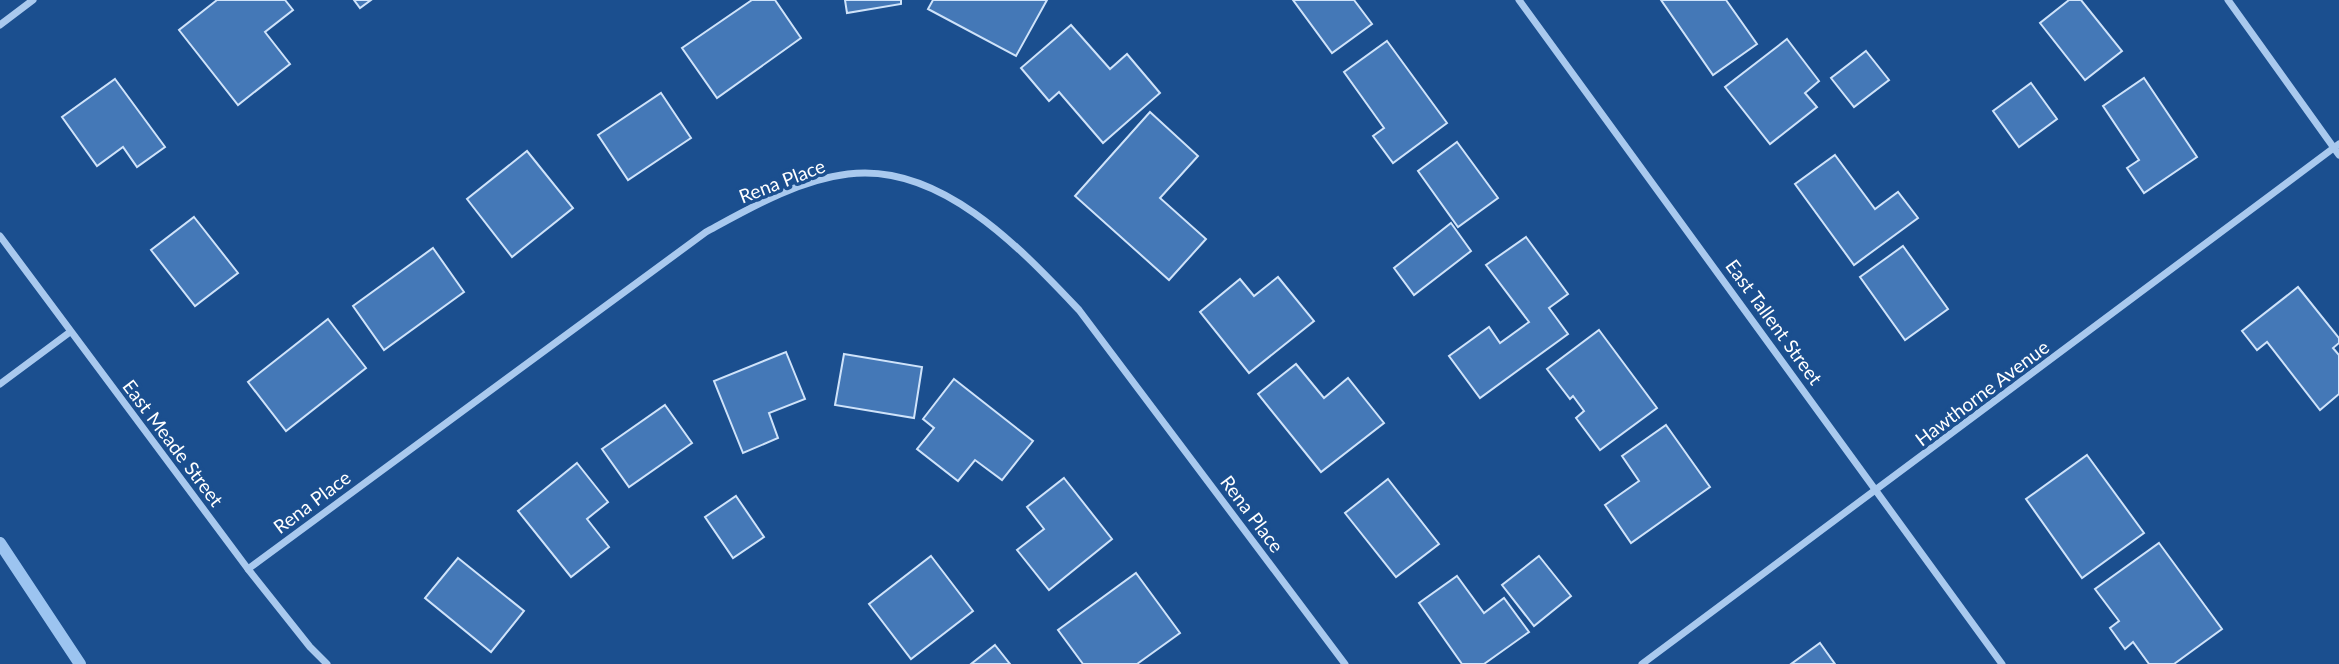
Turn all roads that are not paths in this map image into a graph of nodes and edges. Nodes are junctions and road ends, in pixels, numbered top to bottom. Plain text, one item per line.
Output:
1 (33, 0) edge
2 (1519, 0) edge
3 (2228, 0) edge
4 (0, 25) edge
5 (2337, 149) edge
6 (0, 236) edge
7 (70, 332) junction
8 (0, 384) edge
9 (1877, 491) junction
10 (248, 569) junction
11 (327, 664) edge
12 (1345, 664) edge
13 (1642, 664) edge
14 (2002, 664) edge

1 - 4 street
2 - 9 street, East Tallent Street
3 - 5 street
5 - 9 street, Hawthorne Avenue
6 - 7 street, East Meade Street
7 - 8 street
7 - 10 street, East Meade Street
9 - 13 street, Hawthorne Avenue
9 - 14 street, East Tallent Street
10 - 11 street, East Meade Street
10 - 12 street, Rena Place

